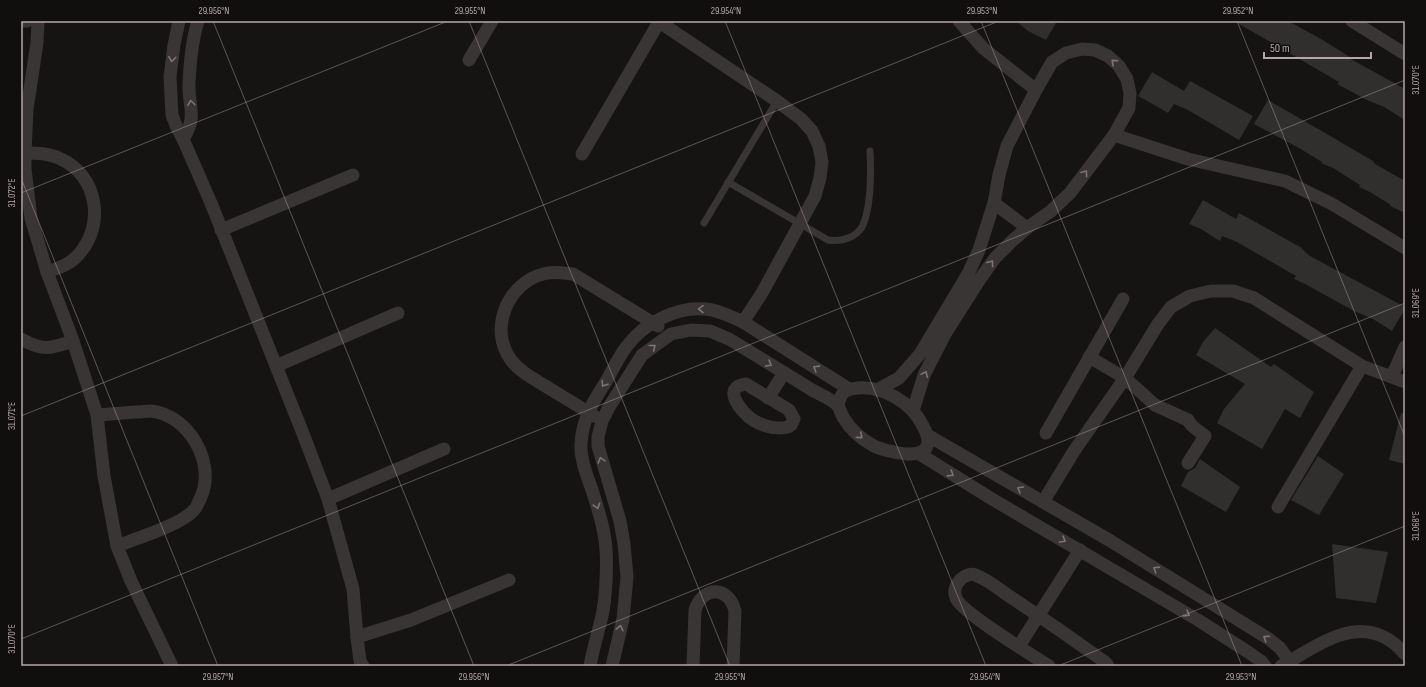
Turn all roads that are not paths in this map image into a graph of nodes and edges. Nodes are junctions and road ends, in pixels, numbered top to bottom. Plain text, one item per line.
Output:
1 (21, 21) edge
2 (27, 21) edge
3 (38, 21) edge
4 (179, 21) edge
5 (198, 21) edge
6 (492, 21) edge
7 (658, 21) edge
8 (959, 21) edge
9 (1352, 21) edge
10 (1405, 54) edge
11 (469, 60) dead end
12 (1036, 90) junction
13 (777, 101) junction
14 (1114, 134) junction
15 (183, 139) junction
16 (870, 151) dead end
17 (25, 153) junction
18 (582, 154) dead end
19 (23, 170) edge
20 (353, 175) dead end
21 (728, 182) junction
22 (994, 203) junction
23 (26, 220) edge
24 (704, 223) dead end
25 (800, 224) junction
26 (1027, 228) junction
27 (221, 230) junction
28 (1405, 248) edge
29 (47, 272) junction
30 (1123, 299) dead end
31 (398, 313) dead end
32 (743, 322) junction
33 (653, 323) junction
34 (671, 334) junction
35 (21, 339) edge
36 (72, 341) junction
37 (1405, 347) edge
38 (1090, 357) junction
39 (276, 366) junction
40 (1362, 366) junction
41 (784, 373) junction
42 (1392, 376) junction
43 (1125, 378) junction
44 (1405, 382) edge
45 (848, 389) junction
46 (876, 390) junction
47 (768, 398) dead end
48 (838, 405) junction
49 (913, 411) junction
50 (588, 412) junction
51 (97, 415) junction
52 (602, 421) junction
53 (1046, 433) dead end
54 (927, 435) junction
55 (444, 449) dead end
56 (918, 453) junction
57 (1188, 463) dead end
58 (328, 499) junction
59 (1043, 502) junction
60 (1278, 507) dead end
61 (117, 546) junction
62 (1080, 550) junction
63 (509, 580) dead end
64 (1039, 616) junction
65 (357, 637) junction
66 (1019, 646) junction
67 (1405, 654) edge
68 (1288, 664) edge
69 (172, 666) edge
70 (363, 666) edge
71 (590, 666) edge
72 (612, 666) edge
73 (693, 666) edge
74 (733, 666) edge
75 (1049, 666) edge
76 (1108, 666) edge
77 (1265, 666) edge

1 - 2 street
3 - 17 street
4 -> 15 street
15 -> 5 street
6 - 11 street
7 - 13 street
7 - 18 street
8 - 12 street
9 - 10 street
14 -> 12 street
12 - 22 street
13 - 21 lane
13 - 25 street
26 -> 14 street
14 - 28 street
15 - 27 street
16 - 25 lane
17 - 19 street
17 - 29 street
19 - 23 street
20 - 27 street
21 - 24 lane
21 - 25 lane
22 - 26 street
22 - 46 street
23 - 29 street
25 - 32 street
49 -> 26 street
27 - 39 street
29 - 36 street
30 - 38 street
31 - 39 street
32 -> 33 street
45 -> 32 street
33 - 34 street
33 -> 50 street
33 - 50 street
34 -> 41 street
52 -> 34 street
35 - 36 street
36 - 51 street
37 - 42 street
38 - 43 street
38 - 53 street
39 - 58 street
40 - 42 street
40 - 43 street
40 - 60 street
41 - 47 street
41 - 48 street
42 - 44 street
43 - 57 street
43 - 59 street
45 - 46 street
45 - 48 street
46 - 49 street
48 -> 56 street
49 - 54 street
50 - 52 street
50 -> 71 street
51 - 61 street
51 - 61 street
72 -> 52 street
54 - 56 street
59 -> 54 street
55 - 58 street
56 -> 62 street
58 - 65 street
68 -> 59 street
61 - 69 street
62 - 64 street
62 -> 77 street
63 - 65 street
64 - 66 street
64 - 66 street
64 - 76 street
65 - 70 street
66 - 75 street
67 - 68 street
73 - 74 street

